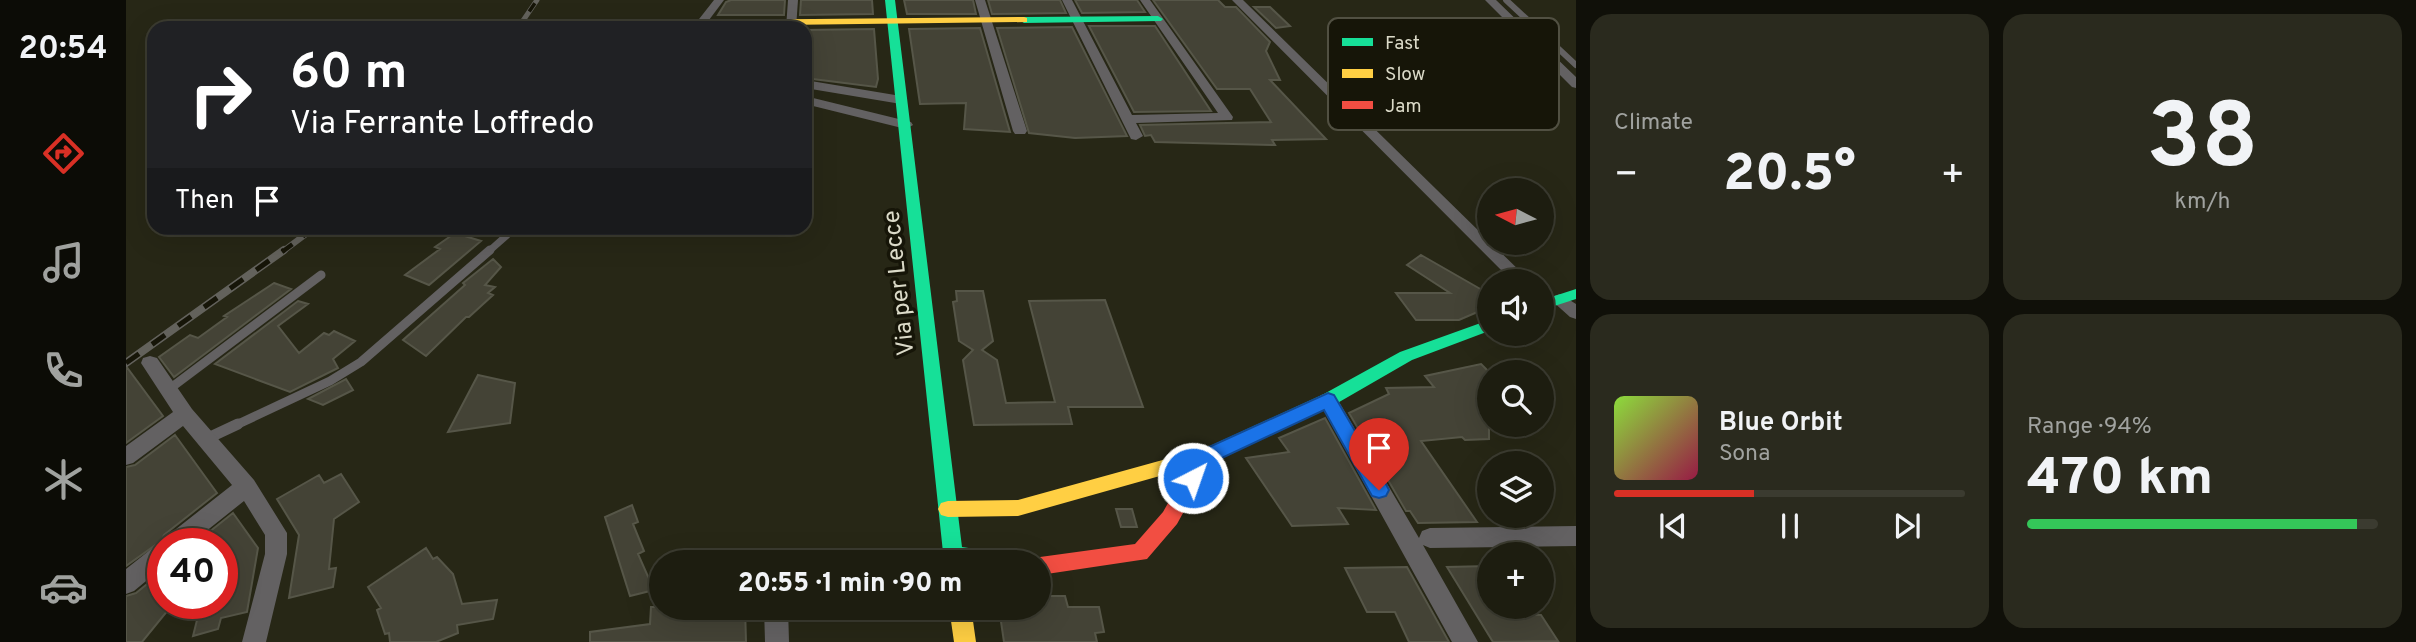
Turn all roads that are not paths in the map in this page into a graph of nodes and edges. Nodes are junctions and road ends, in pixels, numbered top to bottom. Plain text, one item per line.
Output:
1 (719, 0) edge
2 (793, 0) edge
3 (890, 0) edge
4 (980, 0) edge
5 (1067, 0) edge
6 (1145, 0) edge
7 (1237, 0) edge
8 (1490, 0) edge
9 (1506, 0) edge
10 (1508, 18) edge
11 (1525, 18) edge
12 (1158, 19) junction
13 (1077, 20) junction
14 (703, 21) edge
15 (791, 21) edge
16 (893, 21) junction
17 (988, 22) junction
18 (812, 24) edge
19 (1559, 49) edge
20 (1576, 65) edge
21 (1559, 67) edge
22 (1576, 84) edge
23 (812, 85) edge
24 (1328, 90) edge
25 (901, 100) junction
26 (812, 102) edge
27 (1128, 119) junction
28 (906, 125) junction
29 (1369, 130) edge
30 (1020, 131) dead end
31 (1136, 136) dead end
32 (506, 235) edge
33 (1510, 269) edge
34 (321, 275) dead end
35 (1554, 302) edge
36 (1576, 313) edge
37 (1477, 329) edge
38 (150, 363) dead end
39 (168, 390) junction
40 (1328, 400) junction
41 (185, 414) junction
42 (206, 439) junction
43 (126, 457) edge
44 (1204, 457) junction
45 (246, 486) junction
46 (948, 509) junction
47 (194, 528) edge
48 (1576, 536) edge
49 (1430, 538) dead end
50 (952, 550) edge
51 (1051, 564) edge
52 (147, 566) edge
53 (126, 583) edge
54 (776, 620) edge
55 (962, 620) edge
56 (254, 642) edge
57 (777, 642) edge
58 (965, 642) edge
59 (1466, 642) edge

1 - 14 street
2 - 15 street
3 - 16 street, Via per Lecce
4 - 17 street
5 - 13 street
6 - 12 street
7 - 24 street
8 - 10 street
9 - 11 lane
12 - 13 street
12 - 27 street
13 - 17 street
13 - 27 street
16 - 17 street
16 - 18 street
16 - 25 street, Via per Lecce
17 - 30 street
19 - 20 lane
21 - 22 street
23 - 25 street
25 - 28 street, Via per Lecce
26 - 28 street
27 - 31 street
28 - 46 street, Via per Lecce
29 - 33 street
32 - 42 lane
34 - 39 lane
35 - 36 street
37 - 40 street
38 - 39 street
39 - 41 street
40 - 44 street
40 - 59 street
41 - 42 street
41 - 43 street
42 - 45 street
44 - 46 street
44 - 51 street
45 - 47 street
45 - 56 street
46 - 50 street, Via per Lecce
48 - 49 street
52 - 53 street
54 - 57 street
55 - 58 street

